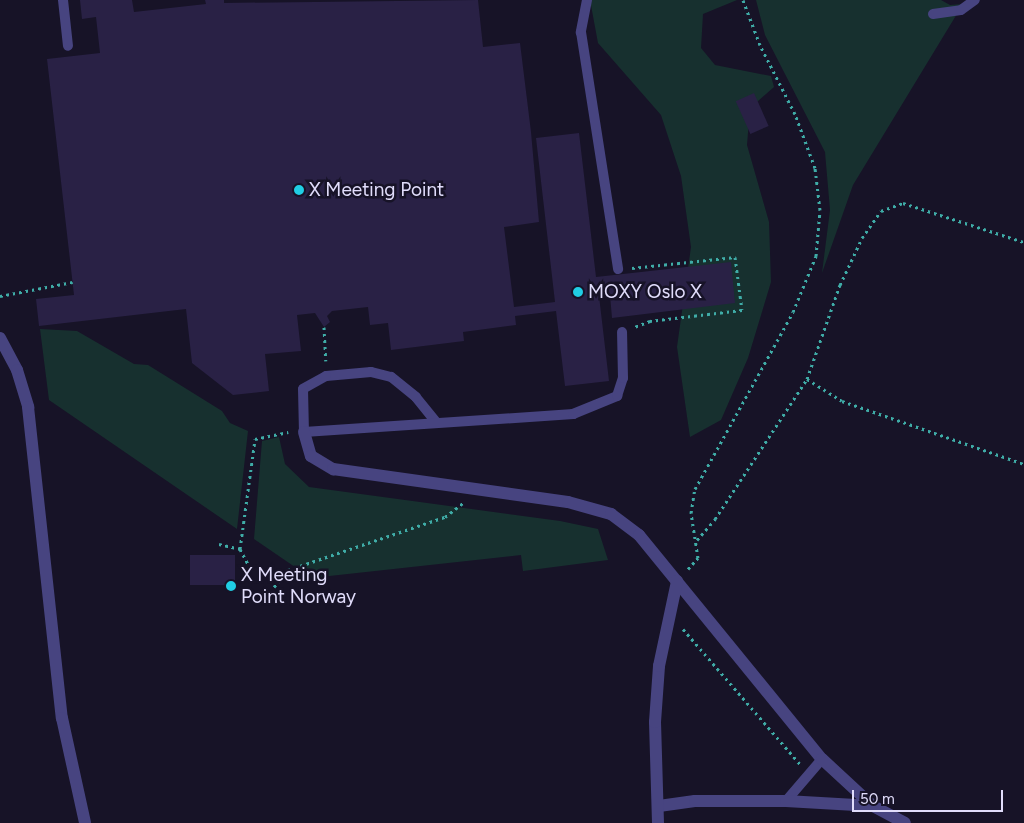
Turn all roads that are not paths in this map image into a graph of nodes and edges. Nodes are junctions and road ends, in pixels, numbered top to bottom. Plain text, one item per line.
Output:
1 (62, 0) edge
2 (587, 0) edge
3 (975, 0) edge
4 (933, 14) dead end
5 (68, 46) dead end
6 (618, 269) road end
7 (622, 332) road end
8 (0, 338) edge
9 (436, 422) junction
10 (304, 432) junction
11 (677, 581) junction
12 (822, 759) junction
13 (786, 801) junction
14 (659, 806) junction
15 (873, 806) junction
16 (85, 823) edge
17 (658, 823) edge
18 (905, 823) edge

1 - 5 lane
2 - 6 lane
3 - 4 lane
7 - 9 lane
8 - 16 street
9 - 10 lane
9 - 10 lane
10 - 11 street
11 - 12 street
11 - 14 street
12 - 13 lane
12 - 15 street
13 - 14 street
13 - 15 street
14 - 17 street
15 - 18 street

